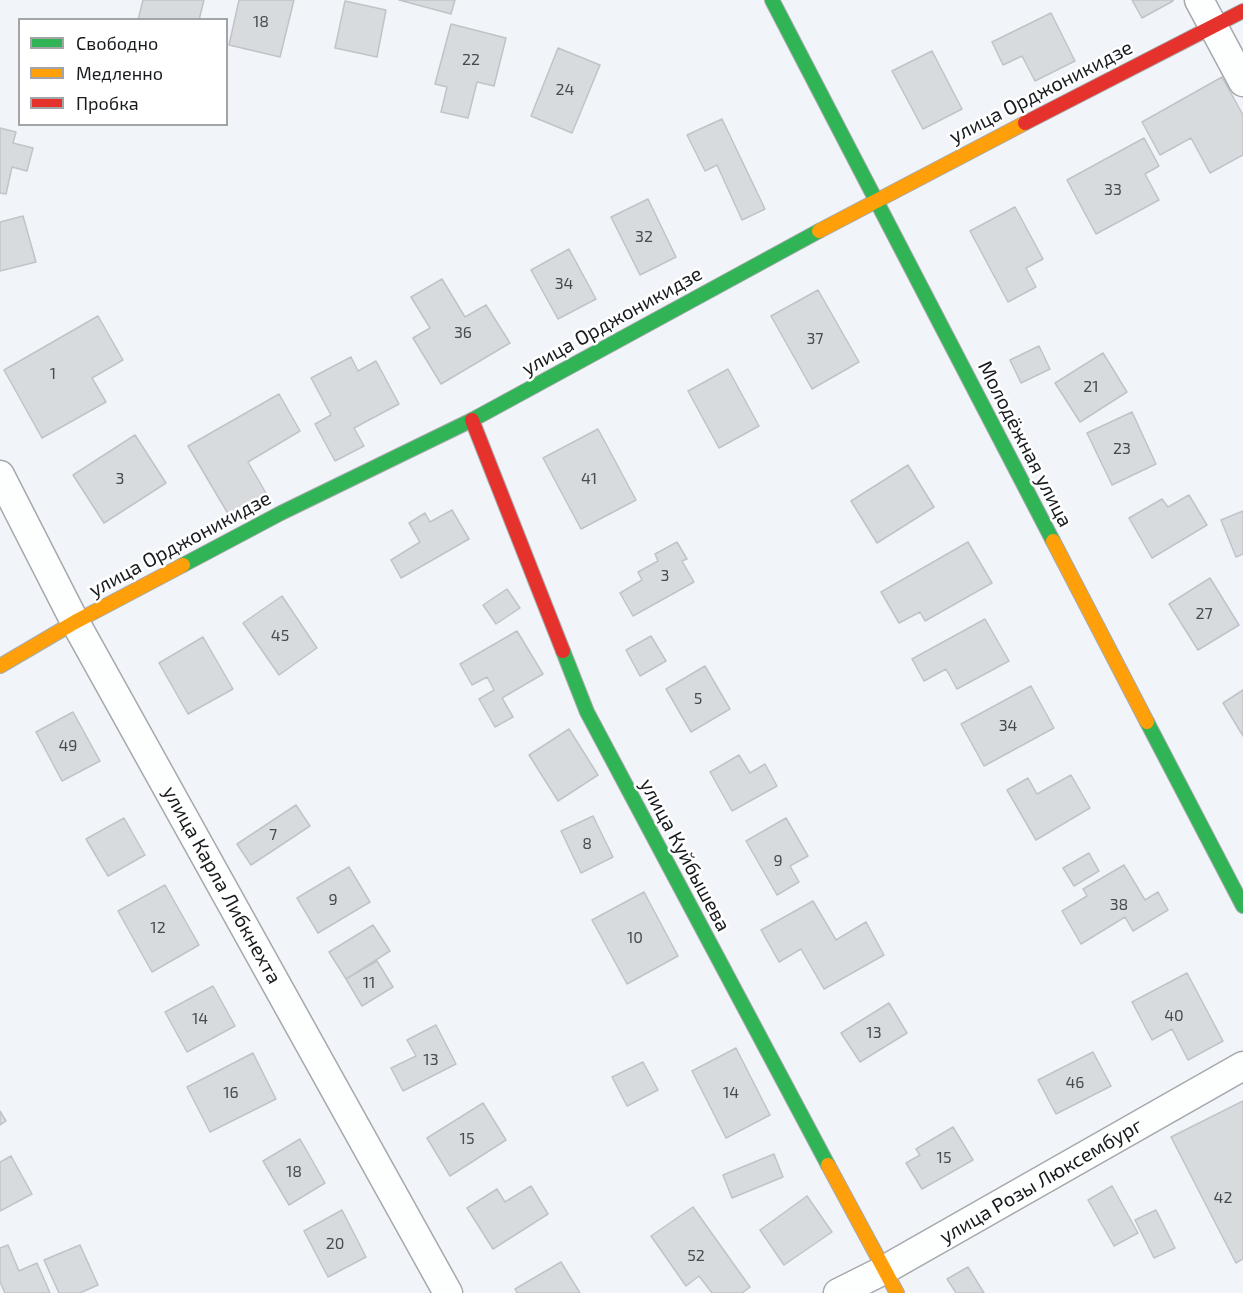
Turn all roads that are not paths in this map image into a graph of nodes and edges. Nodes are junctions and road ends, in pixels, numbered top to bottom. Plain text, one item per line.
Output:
1 (772, 0) edge
2 (1199, 0) edge
3 (1243, 11) edge
4 (1213, 26) junction
5 (1243, 81) edge
6 (876, 200) junction
7 (472, 420) junction
8 (0, 476) edge
9 (75, 622) junction
10 (0, 666) edge
11 (1243, 906) edge
12 (1243, 1066) edge
13 (890, 1282) edge
14 (448, 1293) edge
15 (838, 1293) edge

1 - 6 street, Молодёжная улица
2 - 4 street
3 - 4 street, улица Орджоникидзе
4 - 5 street
4 - 6 street, улица Орджоникидзе
6 - 7 street, улица Орджоникидзе
6 - 11 street, Молодёжная улица
7 - 9 street, улица Орджоникидзе
7 - 13 street, улица Куйбышева
8 - 9 street, улица Карла Либкнехта
9 - 10 street, улица Орджоникидзе
9 - 14 street, улица Карла Либкнехта
12 - 13 street, улица Розы Люксембург
13 - 15 street, улица Розы Люксембург

